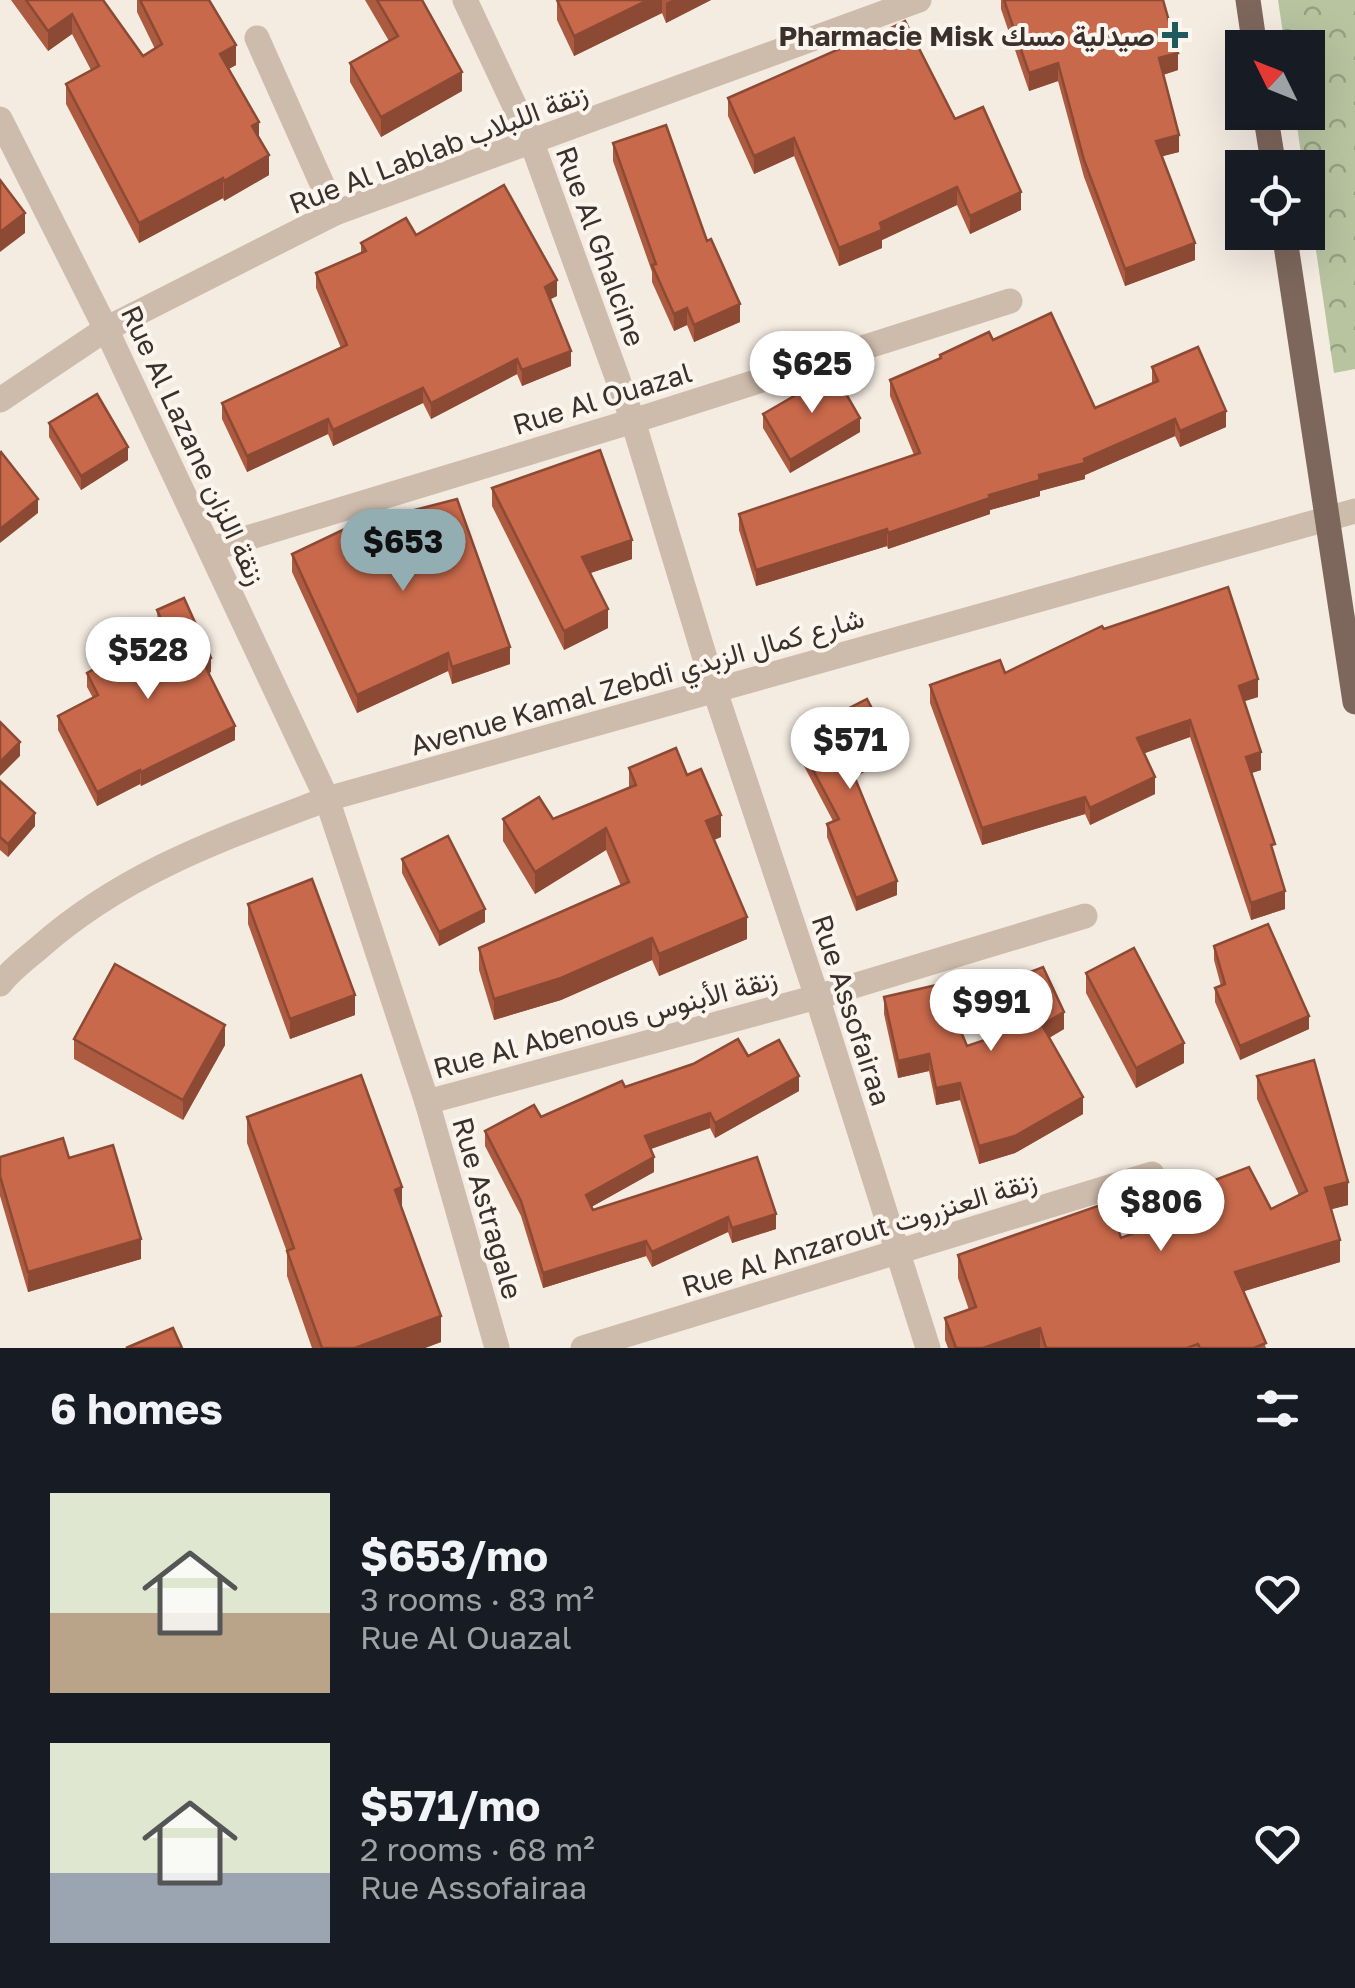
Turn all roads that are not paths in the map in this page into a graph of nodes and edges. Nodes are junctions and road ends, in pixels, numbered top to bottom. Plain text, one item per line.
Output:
1 (465, 0) edge
2 (920, 0) edge
3 (1248, 0) edge
4 (1253, 30) edge
5 (257, 38) dead end
6 (0, 119) edge
7 (532, 143) junction
8 (336, 213) junction
9 (1287, 250) edge
10 (1010, 301) dead end
11 (106, 329) junction
12 (0, 400) edge
13 (633, 421) junction
14 (1355, 511) edge
15 (1329, 519) junction
16 (211, 549) junction
17 (715, 691) junction
18 (1355, 702) edge
19 (327, 799) junction
20 (1085, 916) dead end
21 (1, 981) edge
22 (817, 997) junction
23 (428, 1102) junction
24 (1152, 1174) dead end
25 (898, 1253) junction
26 (497, 1348) edge
27 (584, 1348) edge
28 (928, 1348) edge

1 - 7 street, Rue Al Ghalcine
2 - 7 street, Rue Al Lablab زنقة اللبلاب
3 - 4 main road
5 - 8 street
6 - 11 street, Rue Al Lazane زنقة اللزان
7 - 8 street, Rue Al Lablab زنقة اللبلاب
7 - 13 street, Rue Al Ghalcine
8 - 11 street, Rue Al Lablab زنقة اللبلاب
9 - 15 main road
10 - 13 street, Rue Al Ouazal
11 - 12 street, Rue Al Lablab زنقة اللبلاب
11 - 16 street, Rue Al Lazane زنقة اللزان
13 - 16 street, Rue Al Ouazal
13 - 17 street, Rue Al Ghalcine
14 - 15 street, Avenue Kamal Zebdi شارع كمال الزبدي
15 - 17 street, Avenue Kamal Zebdi شارع كمال الزبدي
15 - 18 main road
16 - 19 street, Rue Al Lazane زنقة اللزان
17 - 19 street, Avenue Kamal Zebdi شارع كمال الزبدي
17 - 22 street, Rue Assofairaa
19 - 21 street, Avenue Kamal Zebdi شارع كمال الزبدي
19 - 23 street, Rue Astragale
20 - 22 street, Rue Al Abenous زنقة الأبنوس
22 - 23 street, Rue Al Abenous زنقة الأبنوس
22 - 25 street, Rue Assofairaa
23 - 26 street, Rue Astragale
24 - 25 street, Rue Al Anzarout زنقة العنزروت
25 - 27 street, Rue Al Anzarout زنقة العنزروت
25 - 28 street, Rue Assofairaa

